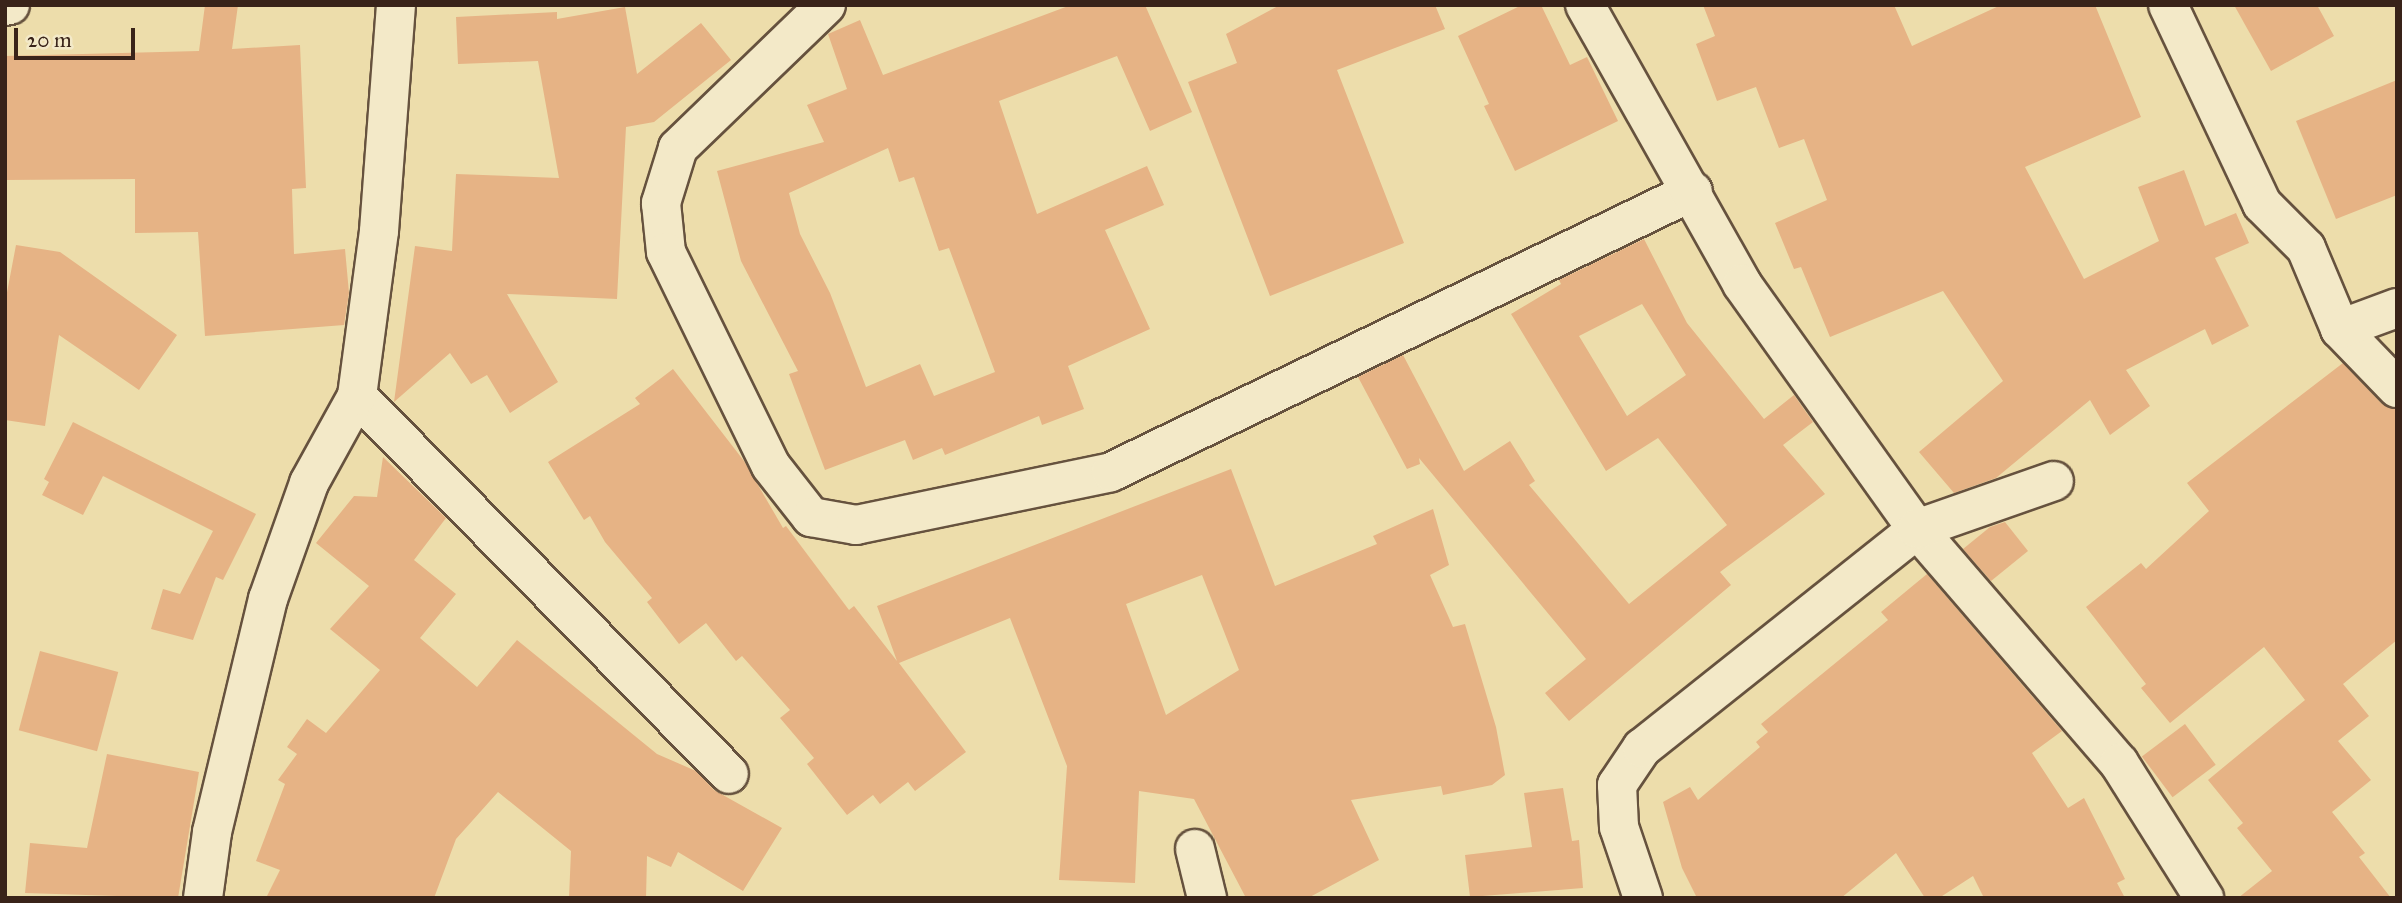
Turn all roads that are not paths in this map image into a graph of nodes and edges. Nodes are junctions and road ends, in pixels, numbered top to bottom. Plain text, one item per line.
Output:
1 (396, 5) edge
2 (826, 5) edge
3 (1585, 5) edge
4 (2168, 5) edge
5 (1693, 191) junction
6 (2397, 308) edge
7 (2340, 329) junction
8 (2397, 388) edge
9 (357, 396) junction
10 (2054, 481) dead end
11 (1917, 529) junction
12 (729, 774) dead end
13 (1195, 849) dead end
14 (204, 898) edge
15 (1207, 898) edge
16 (1643, 898) edge
17 (2204, 898) edge

1 - 9 street
2 - 5 street
3 - 5 street
4 - 7 street
5 - 11 street
6 - 7 street
7 - 8 street
9 - 12 street
9 - 14 street
10 - 11 street
11 - 16 street
11 - 17 street
13 - 15 street

